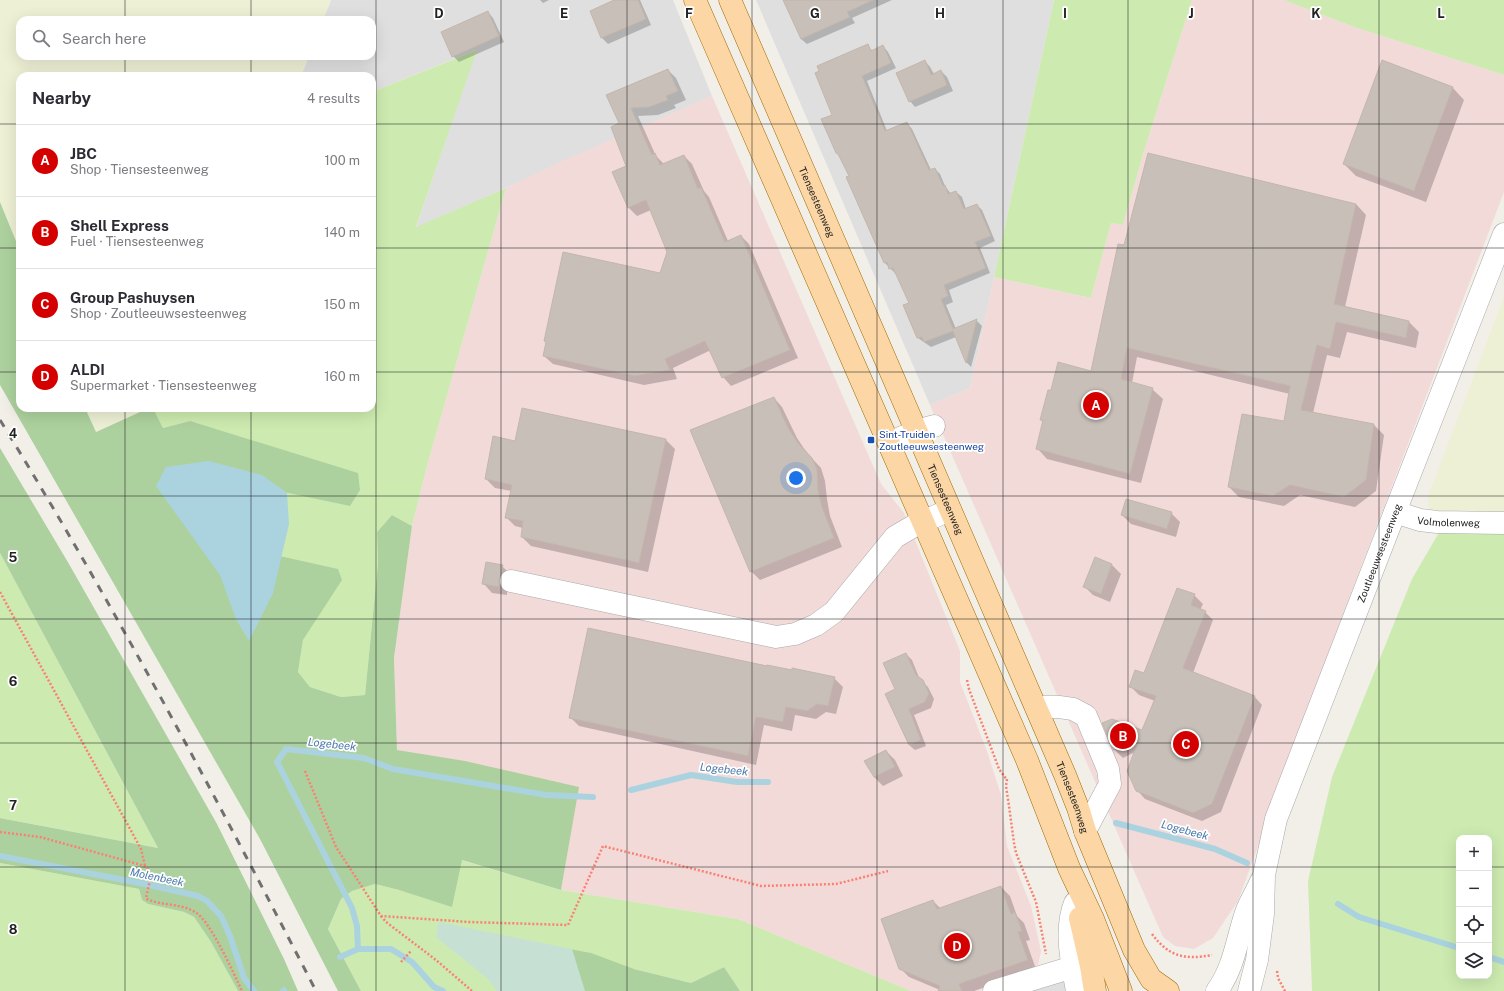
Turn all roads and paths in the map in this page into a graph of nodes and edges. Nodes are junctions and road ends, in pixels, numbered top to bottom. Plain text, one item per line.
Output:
1 (695, 0) edge
2 (730, 0) edge
3 (1504, 234) edge
4 (925, 429) junction
5 (889, 443) junction
6 (950, 510) junction
7 (1395, 512) junction
8 (924, 522) junction
9 (1504, 523) edge
10 (511, 581) dead end
11 (0, 592) edge
12 (1036, 707) junction
13 (305, 771) dead end
14 (1007, 780) dead end
15 (1085, 831) junction
16 (0, 832) edge
17 (144, 866) junction
18 (1069, 868) junction
19 (888, 871) dead end
20 (1264, 875) junction
21 (1075, 903) junction
22 (380, 916) junction
23 (1152, 934) dead end
24 (411, 951) dead end
25 (1214, 955) dead end
26 (401, 962) dead end
27 (1277, 964) dead end
28 (1072, 968) junction
29 (1038, 978) junction
30 (242, 991) edge
31 (472, 991) edge
32 (994, 991) edge
33 (1077, 991) edge
34 (1095, 991) edge
35 (1121, 991) edge
36 (1168, 991) edge
37 (1217, 991) edge
38 (1249, 991) edge
39 (1285, 991) edge

1 - 5 main road
2 - 4 main road, Tiensesteenweg
3 - 7 street, Zoutleeuwsesteenweg
4 - 5 street
4 - 6 main road, Tiensesteenweg
5 - 8 main road
6 - 8 street
6 - 12 main road, Tiensesteenweg
7 - 9 street, Volmolenweg
7 - 20 street, Zoutleeuwsesteenweg
8 - 10 street
8 - 18 main road
11 - 17 path
12 - 15 main road, Tiensesteenweg
12 - 15 street
13 - 22 path
14 - 29 path
15 - 36 main road, Tiensesteenweg
16 - 17 path
17 - 30 path
18 - 21 main road
18 - 35 main road
19 - 22 path
20 - 37 street, Zoutleeuwsesteenweg
20 - 38 street, Zoutleeuwsesteenweg
21 - 28 street
21 - 34 main road
22 - 31 path
23 - 25 path
24 - 26 path
27 - 39 path
28 - 29 street
28 - 33 street
29 - 32 street

